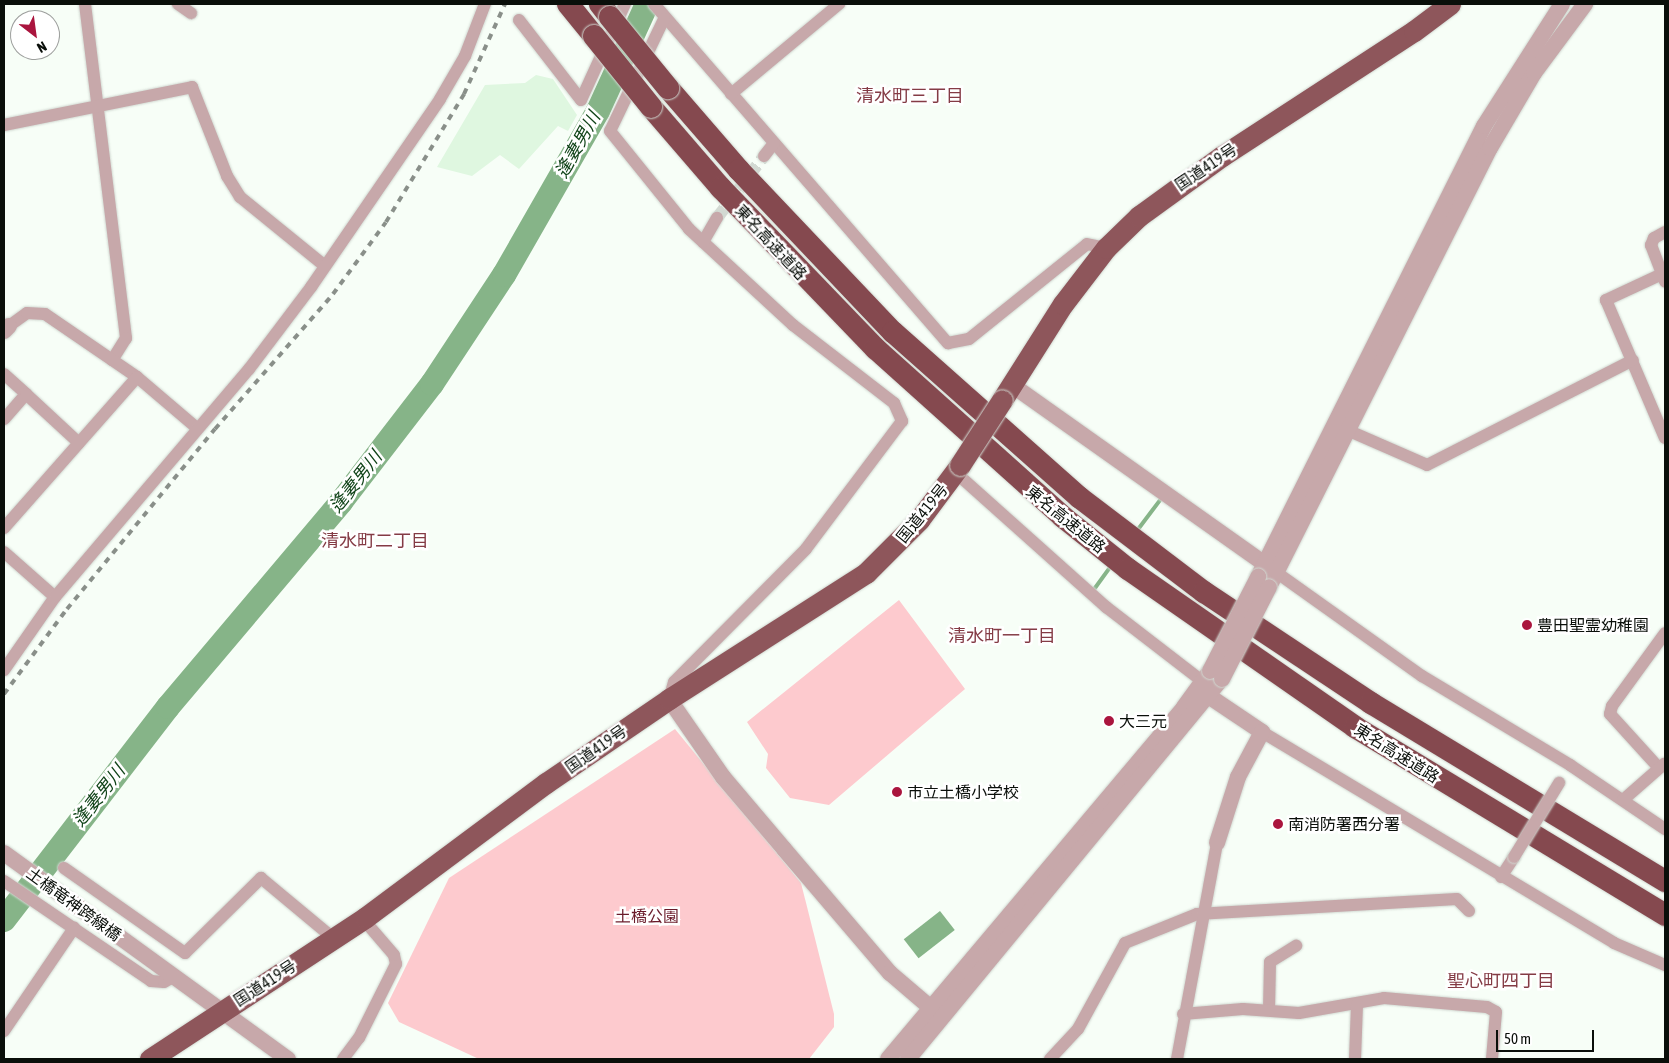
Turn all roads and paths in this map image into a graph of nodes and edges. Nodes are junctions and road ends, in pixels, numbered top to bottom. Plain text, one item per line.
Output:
1 (85, 4) edge
2 (178, 4) edge
3 (485, 4) edge
4 (568, 4) edge
5 (654, 4) edge
6 (839, 4) edge
7 (1448, 4) edge
8 (1562, 4) edge
9 (1585, 4) edge
10 (612, 8) edge
11 (191, 13) dead end
12 (663, 17) junction
13 (519, 20) dead end
14 (731, 94) junction
15 (96, 104) junction
16 (4, 125) edge
17 (774, 143) junction
18 (764, 156) tunnel mouth
19 (717, 218) tunnel mouth
20 (1665, 232) edge
21 (703, 242) junction
22 (1106, 248) junction
23 (326, 266) junction
24 (1664, 277) edge
25 (6, 329) edge
26 (112, 360) junction
27 (1632, 360) junction
28 (4, 374) edge
29 (137, 377) junction
30 (1007, 392) junction
31 (26, 394) junction
32 (4, 419) edge
33 (197, 428) junction
34 (1347, 430) junction
35 (1665, 438) edge
36 (79, 443) junction
37 (957, 468) junction
38 (4, 528) edge
39 (4, 552) edge
40 (1267, 575) junction
41 (55, 596) junction
42 (1665, 633) edge
43 (4, 670) edge
44 (1214, 677) junction
45 (1210, 697) junction
46 (670, 699) junction
47 (1262, 732) junction
48 (1570, 765) junction
49 (1662, 765) edge
50 (1623, 800) junction
51 (1665, 830) edge
52 (1217, 843) joint
53 (64, 868) dead end
54 (5, 870) edge
55 (1501, 877) junction
56 (1665, 881) edge
57 (1469, 911) dead end
58 (1205, 914) junction
59 (1665, 915) edge
60 (363, 919) junction
61 (74, 928) junction
62 (333, 938) junction
63 (1296, 946) dead end
64 (1665, 965) edge
65 (175, 976) junction
66 (1357, 1004) junction
67 (931, 1008) junction
68 (1269, 1010) junction
69 (223, 1011) junction
70 (1183, 1014) junction
71 (4, 1031) edge
72 (150, 1059) edge
73 (288, 1059) edge
74 (342, 1059) edge
75 (888, 1059) edge
76 (908, 1059) edge
77 (1050, 1059) edge
78 (1176, 1059) edge
79 (1355, 1059) edge
80 (1492, 1059) edge

1 - 15 street
2 - 11 street
3 - 23 street
4 - 59 highway, 東名高速道路, bridge
5 - 12 street
6 - 14 street
7 - 22 highway, 国道419号
8 - 40 street
9 - 34 street
10 - 13 street
10 - 56 highway, 東名高速道路, bridge
12 - 14 street
12 - 21 street
14 - 17 street
15 - 16 street
15 - 23 street
15 - 26 street
17 - 18 street
17 - 22 street
19 - 21 street
20 - 24 street
21 - 46 street
22 - 30 highway, 国道419号
23 - 33 street
24 - 27 street
25 - 26 street
26 - 29 street
27 - 34 street
27 - 35 street
28 - 31 street
29 - 33 street
29 - 36 street
30 - 37 highway, 国道419号, bridge
30 - 40 street
31 - 32 street
31 - 36 street
33 - 41 street
34 - 40 street
36 - 38 street
37 - 44 street
37 - 46 highway, 国道419号
39 - 41 street
40 - 44 street, bridge
40 - 48 street
41 - 43 street
42 - 49 street
44 - 45 street
44 - 67 street
45 - 47 street
45 - 76 street
46 - 60 highway, 国道419号
46 - 67 street
47 - 52 street
47 - 55 street
48 - 50 street
48 - 55 street, bridge
49 - 50 street
50 - 51 street
52 - 58 street
53 - 62 street
54 - 61 street
54 - 65 street, 土橋竜神跨線橋
55 - 64 street
57 - 58 street
58 - 70 street
58 - 77 street
60 - 62 highway, 国道419号
60 - 74 street
61 - 65 street
61 - 71 street
62 - 69 highway, 国道419号
63 - 68 street
65 - 69 street, 土橋竜神跨線橋
66 - 68 street
66 - 79 street
66 - 80 street
67 - 75 street
68 - 70 street
69 - 72 highway, 国道419号
69 - 73 street, 土橋竜神跨線橋
70 - 78 street

